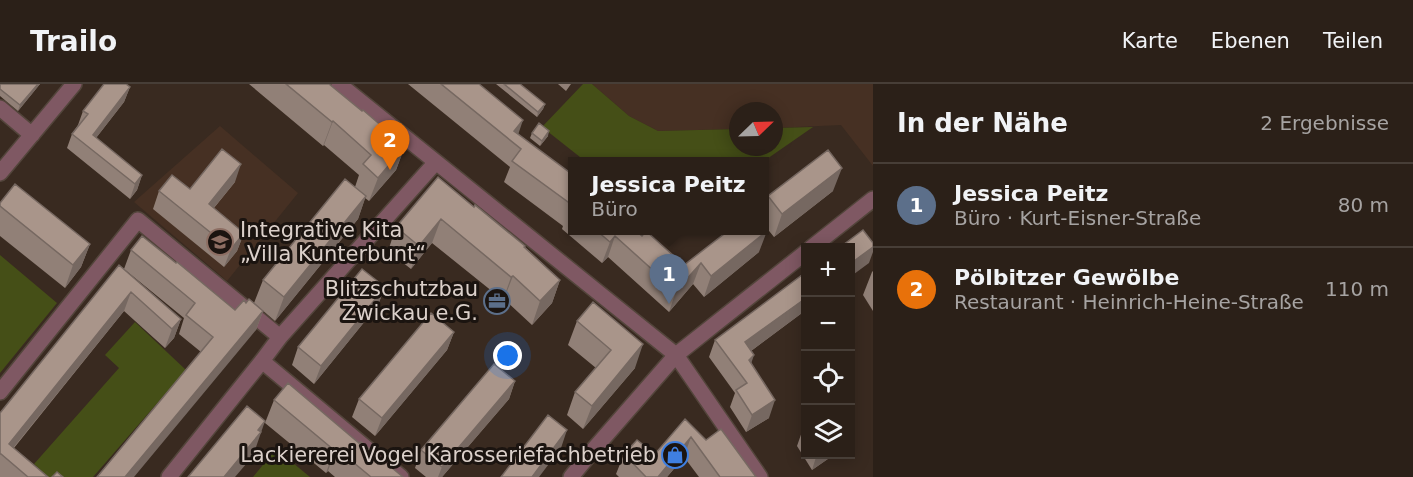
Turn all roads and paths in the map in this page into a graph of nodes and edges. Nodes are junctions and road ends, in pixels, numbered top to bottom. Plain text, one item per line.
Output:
1 (74, 84) edge
2 (339, 84) edge
3 (0, 108) edge
4 (32, 135) junction
5 (436, 162) junction
6 (0, 173) edge
7 (871, 205) edge
8 (818, 243) edge
9 (801, 256) edge
10 (280, 337) junction
11 (676, 355) junction
12 (262, 361) junction
13 (0, 392) edge
14 (169, 477) edge
15 (401, 477) edge
16 (572, 477) edge
17 (760, 477) edge

1 - 4 street
2 - 5 street
3 - 4 street
4 - 6 street
5 - 10 street
5 - 11 street
7 - 8 street
9 - 11 street
10 - 12 street
10 - 13 street
11 - 16 street
11 - 17 street
12 - 14 street
12 - 15 street

